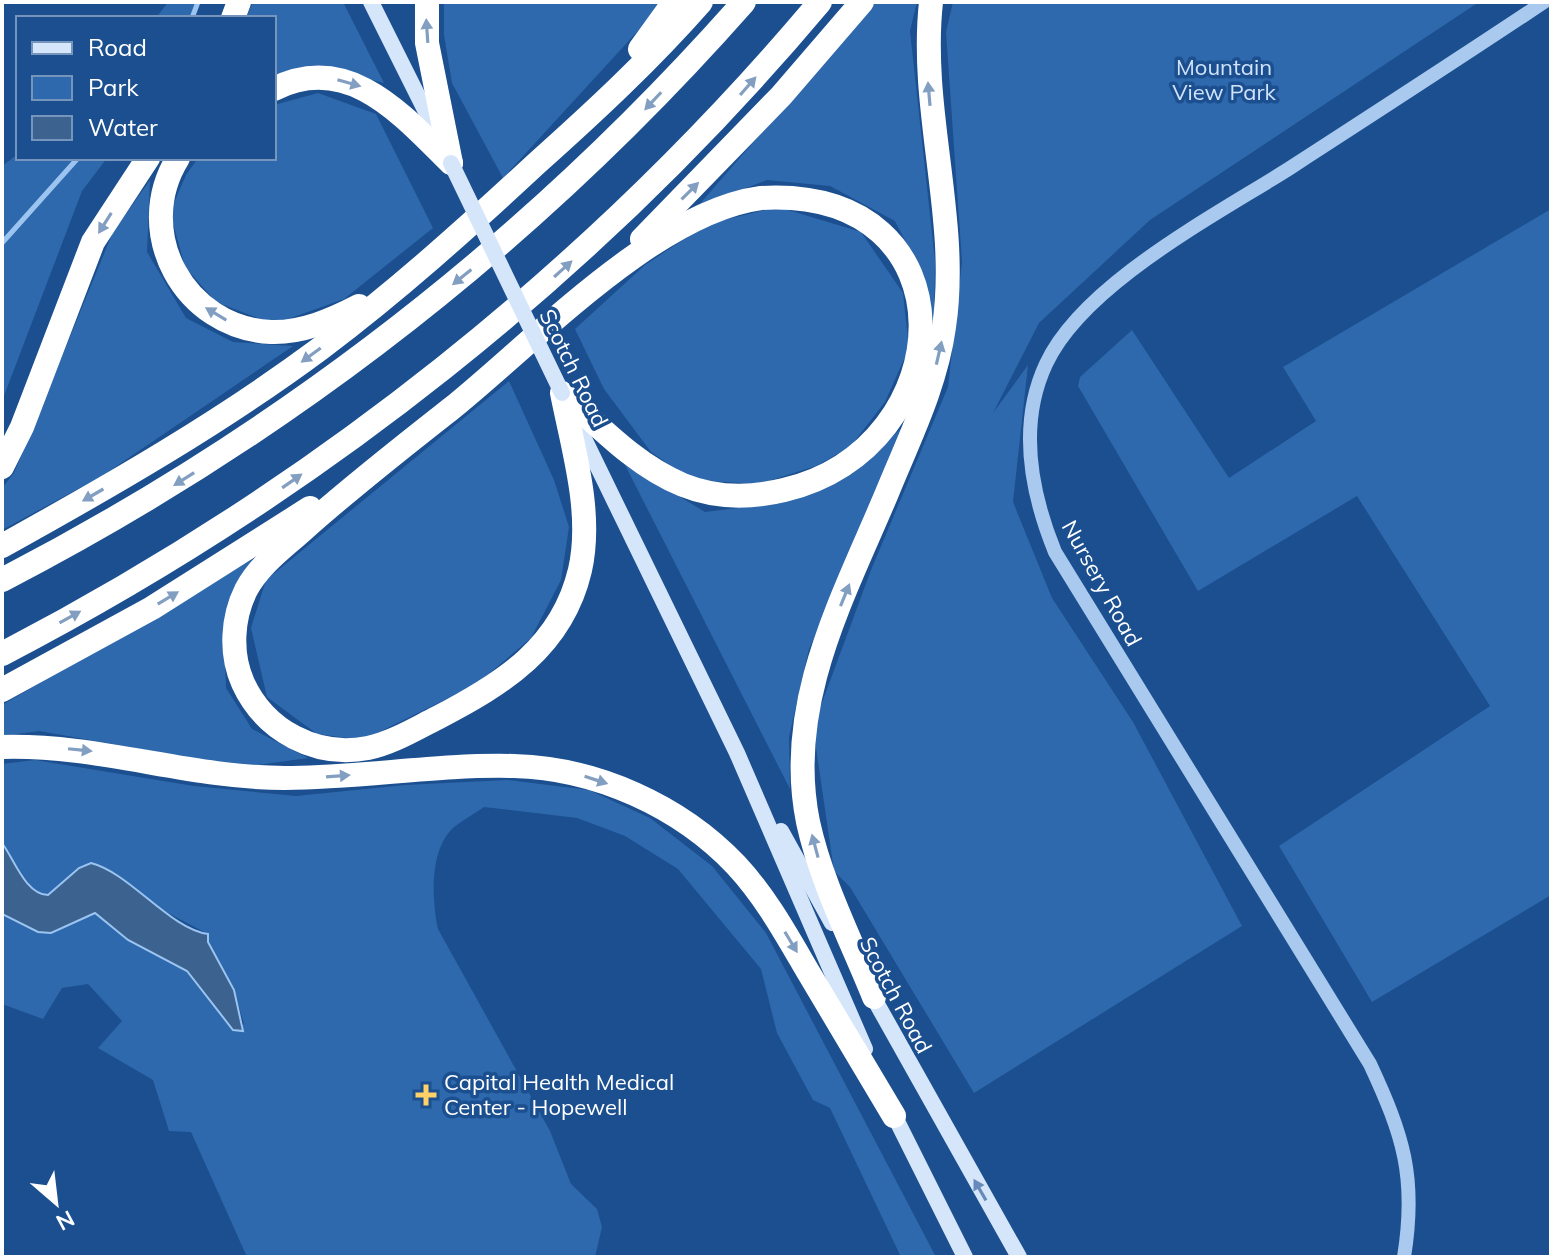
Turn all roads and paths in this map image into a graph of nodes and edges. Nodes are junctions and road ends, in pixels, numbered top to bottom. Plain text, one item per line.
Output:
1 (371, 2) edge
2 (427, 2) edge
3 (674, 2) edge
4 (701, 2) edge
5 (744, 2) edge
6 (820, 2) edge
7 (862, 2) edge
8 (931, 2) edge
9 (1544, 2) edge
10 (276, 88) edge
11 (147, 160) edge
12 (177, 160) edge
13 (451, 163) junction
14 (525, 175) junction
15 (437, 252) junction
16 (596, 286) junction
17 (562, 393) junction
18 (415, 436) junction
19 (2, 467) edge
20 (2, 546) edge
21 (2, 580) edge
22 (2, 654) edge
23 (2, 690) edge
24 (2, 747) edge
25 (737, 753) junction
26 (874, 997) junction
27 (894, 1116) junction
28 (1409, 1226) junction
29 (965, 1257) edge
30 (1019, 1257) edge
31 (1395, 1257) edge
32 (1404, 1257) edge

1 - 13 main road, Scotch Road
13 -> 2 highway
3 - 14 highway
4 - 14 highway
5 -> 21 highway
22 -> 6 highway
16 -> 7 highway
26 -> 8 highway
9 - 28 street, Nursery Road
10 -> 13 highway
11 -> 19 highway
15 -> 12 highway
13 - 17 main road, Scotch Road, bridge
14 - 15 highway
15 -> 20 highway
16 - 17 highway
16 - 18 highway
17 - 18 highway
17 - 25 main road, Scotch Road
23 -> 18 highway
24 -> 27 highway
25 - 26 main road, Scotch Road
25 - 27 main road, Scotch Road
30 -> 26 main road, Scotch Road
27 - 29 main road, Scotch Road
28 - 31 street, Nursery Road
28 - 32 street, Nursery Road

